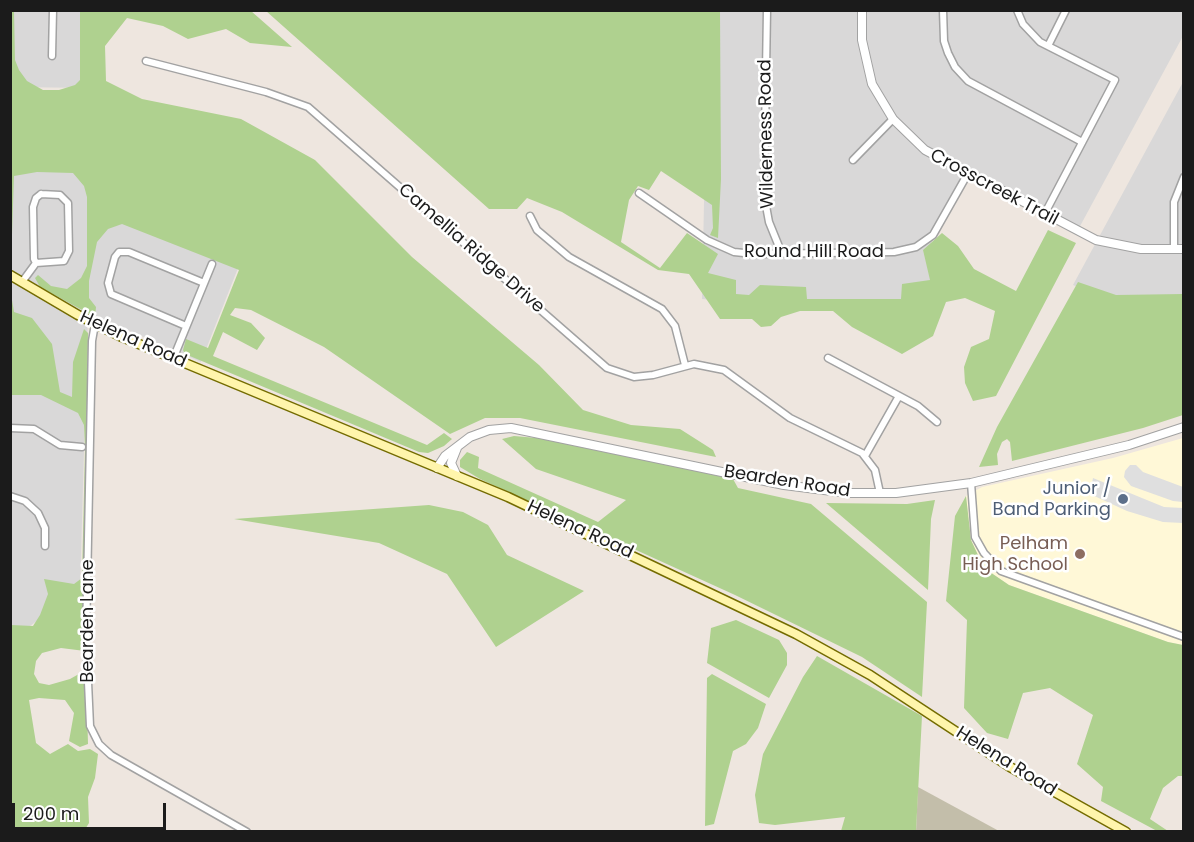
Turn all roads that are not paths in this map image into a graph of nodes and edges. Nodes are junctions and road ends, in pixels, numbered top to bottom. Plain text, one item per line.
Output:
1 (53, 10) edge
2 (767, 10) edge
3 (862, 10) edge
4 (943, 10) edge
5 (1017, 10) edge
6 (1066, 10) edge
7 (1048, 46) junction
8 (52, 56) dead end
9 (146, 61) dead end
10 (893, 120) junction
11 (1082, 142) junction
12 (853, 160) dead end
13 (967, 175) junction
14 (1184, 177) edge
15 (639, 193) dead end
16 (1044, 215) junction
17 (530, 216) dead end
18 (1174, 249) junction
19 (1184, 249) edge
20 (782, 254) junction
21 (36, 262) junction
22 (212, 264) dead end
23 (10, 275) edge
24 (22, 282) junction
25 (204, 283) junction
26 (95, 324) junction
27 (186, 326) junction
28 (173, 358) junction
29 (828, 358) dead end
30 (685, 365) junction
31 (899, 396) junction
32 (937, 422) dead end
33 (1184, 427) edge
34 (10, 428) edge
35 (458, 445) junction
36 (82, 447) dead end
37 (866, 456) junction
38 (437, 468) junction
39 (457, 477) junction
40 (971, 483) junction
41 (880, 493) junction
42 (10, 496) edge
43 (45, 546) dead end
44 (1184, 637) edge
45 (247, 831) edge
46 (1126, 831) edge

1 - 8 street
2 - 20 street, Wilderness Road
3 - 10 street, Crosscreek Trail
4 - 11 street
5 - 7 street
6 - 7 street
7 - 11 street
9 - 30 street, Camellia Ridge Drive
10 - 12 street
10 - 13 street, Crosscreek Trail
11 - 16 street
13 - 16 street, Crosscreek Trail
13 - 20 street, Round Hill Road
14 - 18 street
15 - 20 street, Round Hill Road
16 - 18 street, Crosscreek Trail
17 - 30 street
18 - 19 street, Crosscreek Trail
21 - 21 street
21 - 24 street
22 - 25 street
23 - 24 main road, Helena Road
24 - 26 main road, Helena Road
25 - 27 street
25 - 27 street
26 - 28 main road, Helena Road
26 - 45 street, Bearden Lane
27 - 28 street
28 - 38 main road, Helena Road
29 - 31 street
30 - 37 street, Camellia Ridge Drive
31 - 32 street
31 - 37 street
33 - 40 street, Bearden Road
34 - 36 street
35 - 38 street, Bearden Road
35 - 39 street
35 - 41 street, Bearden Road
37 - 41 street
38 - 39 main road, Helena Road
39 - 46 main road, Helena Road
40 - 41 street, Bearden Road
40 - 44 street
42 - 43 street

